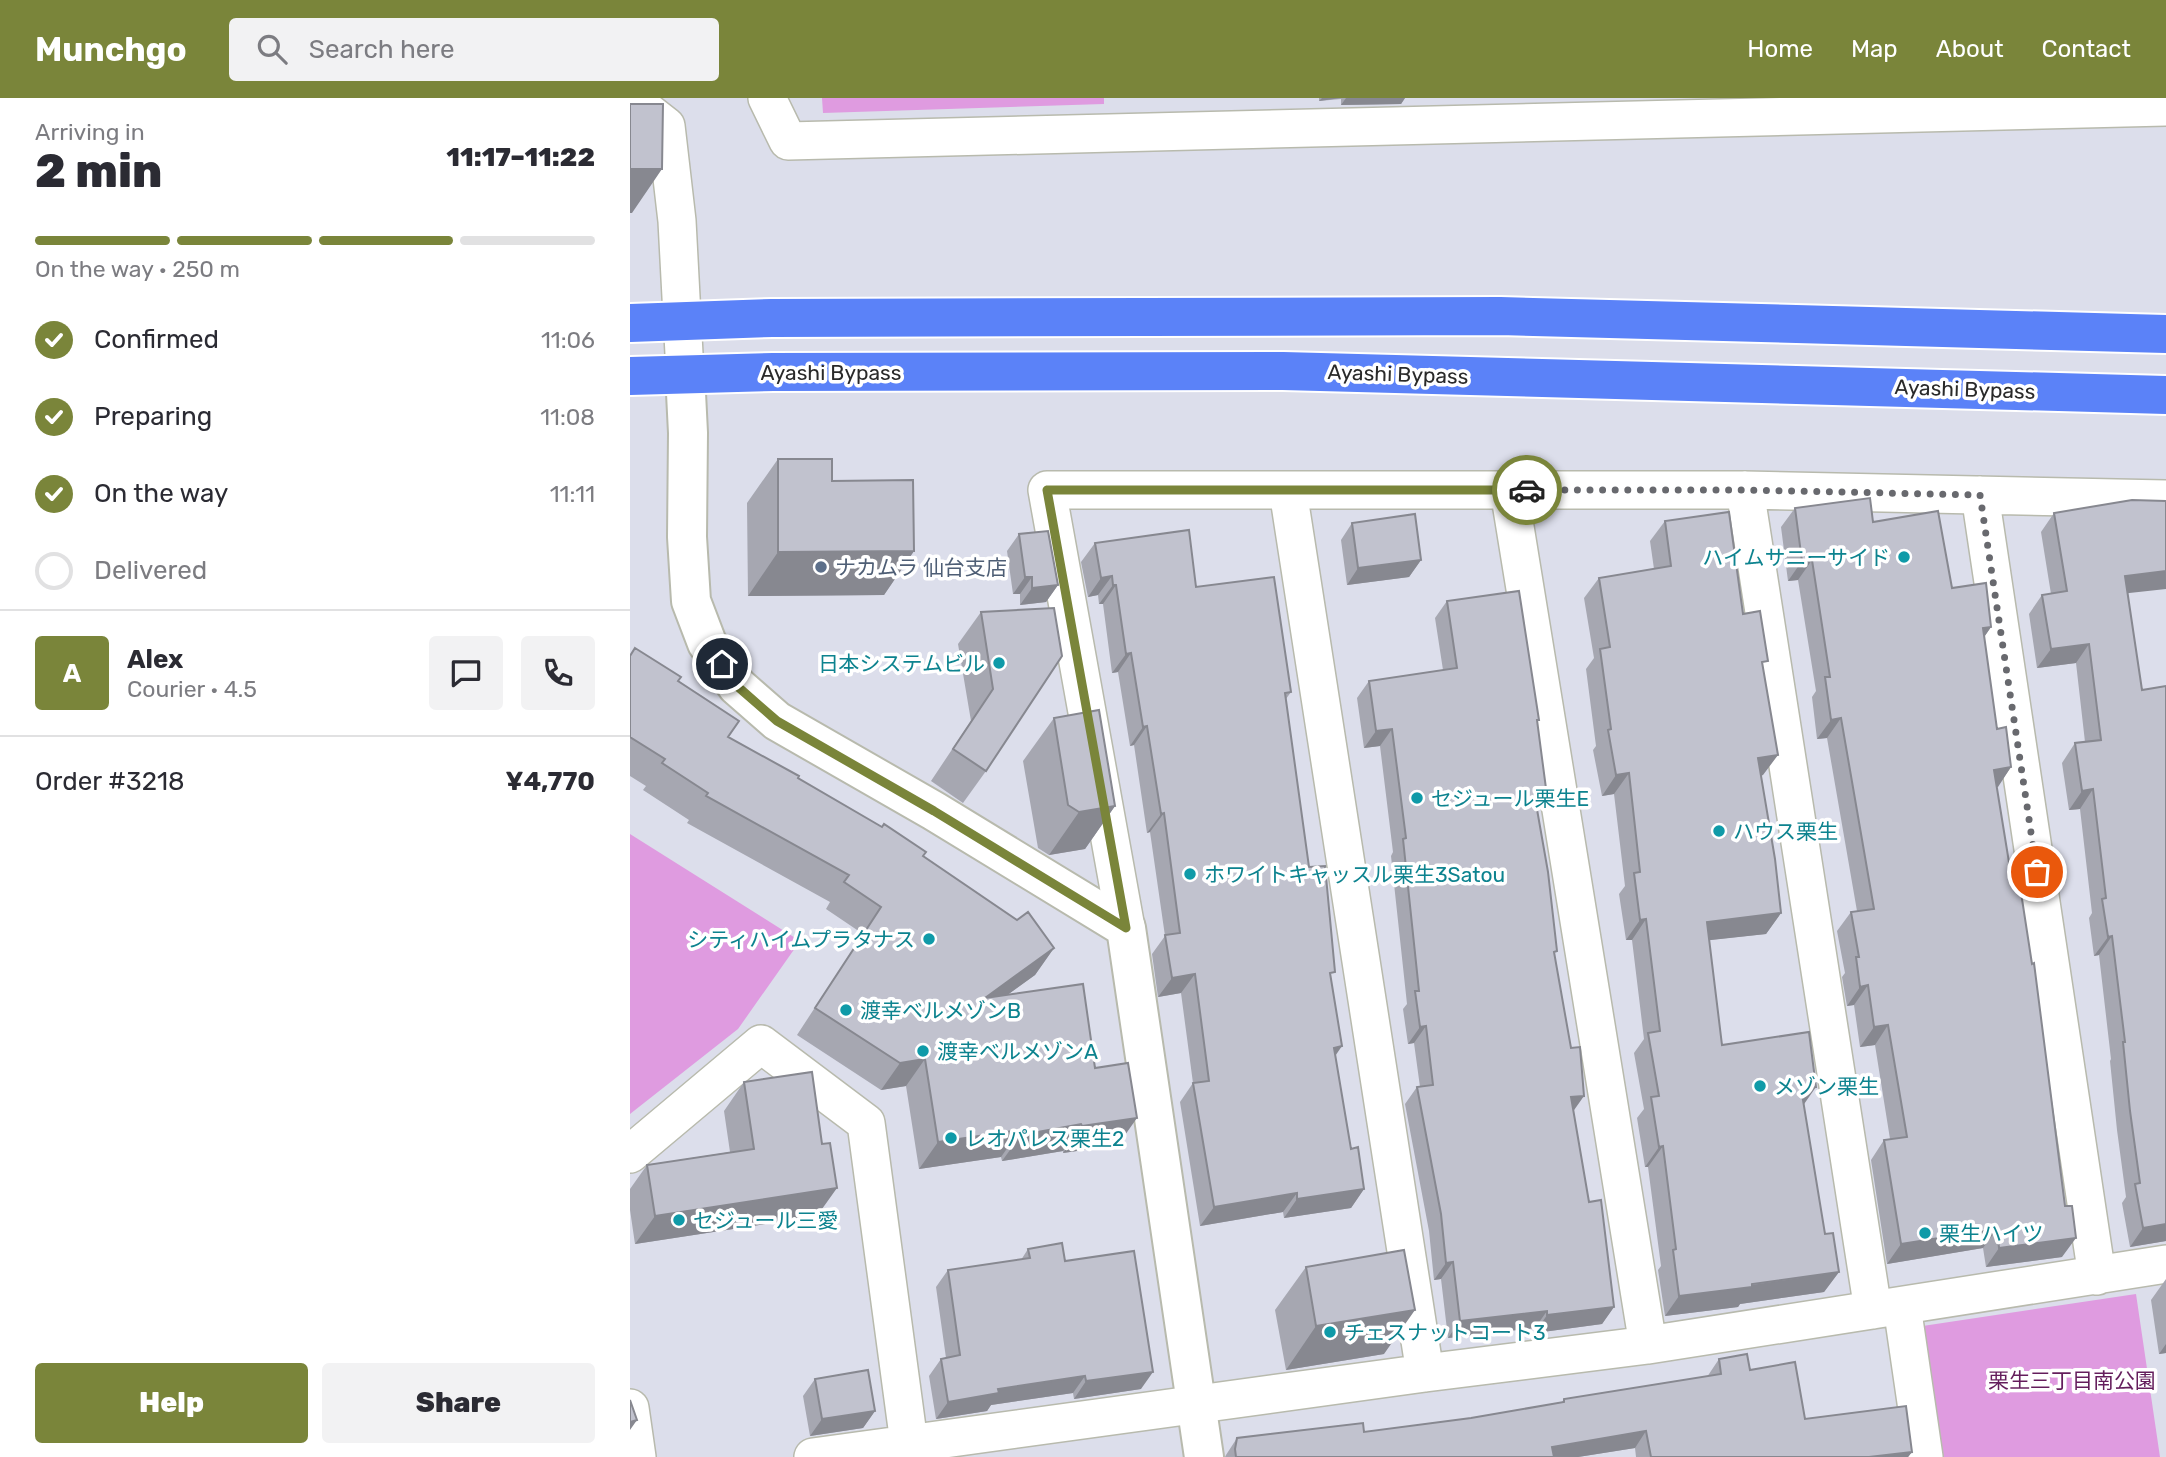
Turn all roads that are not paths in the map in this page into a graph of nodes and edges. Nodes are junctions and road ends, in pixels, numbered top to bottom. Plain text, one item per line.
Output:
1 (630, 98) edge
2 (767, 98) edge
3 (2069, 104) edge
4 (1816, 107) edge
5 (2166, 107) edge
6 (1563, 110) edge
7 (1301, 113) edge
8 (682, 321) junction
9 (630, 323) edge
10 (2166, 334) edge
11 (685, 373) junction
12 (630, 376) edge
13 (2166, 395) edge
14 (1509, 490) junction
15 (1745, 490) junction
16 (1289, 491) junction
17 (1980, 495) junction
18 (2166, 499) edge
19 (1126, 928) junction
20 (630, 1154) edge
21 (2166, 1264) edge
22 (2097, 1276) junction
23 (1888, 1308) junction
24 (1648, 1345) junction
25 (1425, 1373) junction
26 (1196, 1406) junction
27 (630, 1409) edge
28 (909, 1443) junction
29 (637, 1457) edge
30 (813, 1457) edge
31 (1204, 1457) edge
32 (1924, 1457) edge

1 - 8 street
2 - 7 street
3 - 4 street
3 - 5 street
4 - 6 street
6 - 7 street
8 - 9 highway
8 - 10 highway
8 - 11 street
11 - 12 highway, Ayashi Bypass
11 - 13 highway, Ayashi Bypass
11 - 19 street
14 - 15 street
14 - 16 street
14 - 24 street
15 - 17 street
15 - 23 street
16 - 19 street
16 - 25 street
17 - 18 street
17 - 22 street
19 - 26 street
20 - 28 street
21 - 22 street
22 - 23 street
23 - 24 street
23 - 32 street
24 - 25 street
25 - 26 street
26 - 28 street
26 - 31 street
27 - 29 street
28 - 30 street

